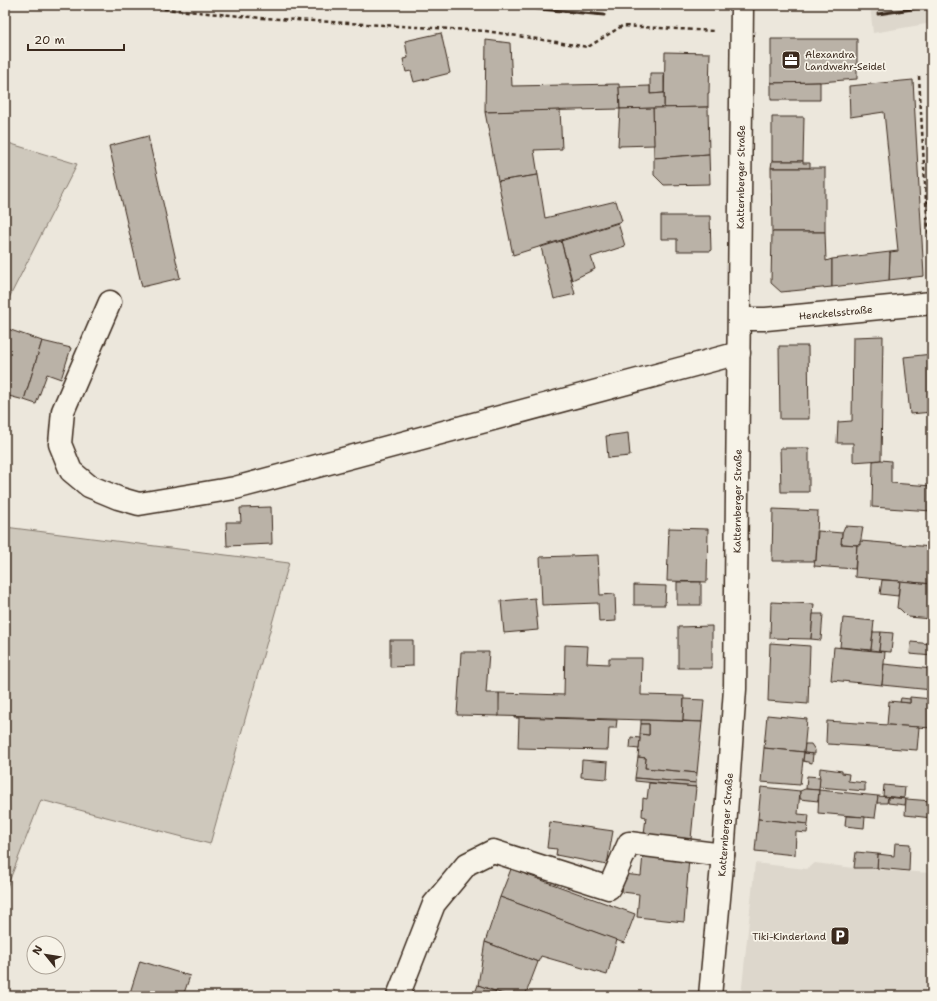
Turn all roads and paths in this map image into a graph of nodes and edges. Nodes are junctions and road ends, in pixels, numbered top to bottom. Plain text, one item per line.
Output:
1 (122, 5) edge
2 (742, 5) edge
3 (717, 31) dead end
4 (919, 76) dead end
5 (926, 202) junction
6 (932, 202) edge
7 (932, 272) edge
8 (110, 302) dead end
9 (932, 303) edge
10 (740, 319) junction
11 (739, 352) junction
12 (723, 855) junction
13 (398, 996) edge
14 (710, 996) edge

1 - 3 path
2 - 10 street, Katternberger Straße
4 - 5 path
5 - 6 path
5 - 7 path
8 - 11 street
9 - 10 street, Henckelsstraße
10 - 11 street, Katternberger Straße
11 - 12 street, Katternberger Straße
12 - 13 street
12 - 14 street, Katternberger Straße

